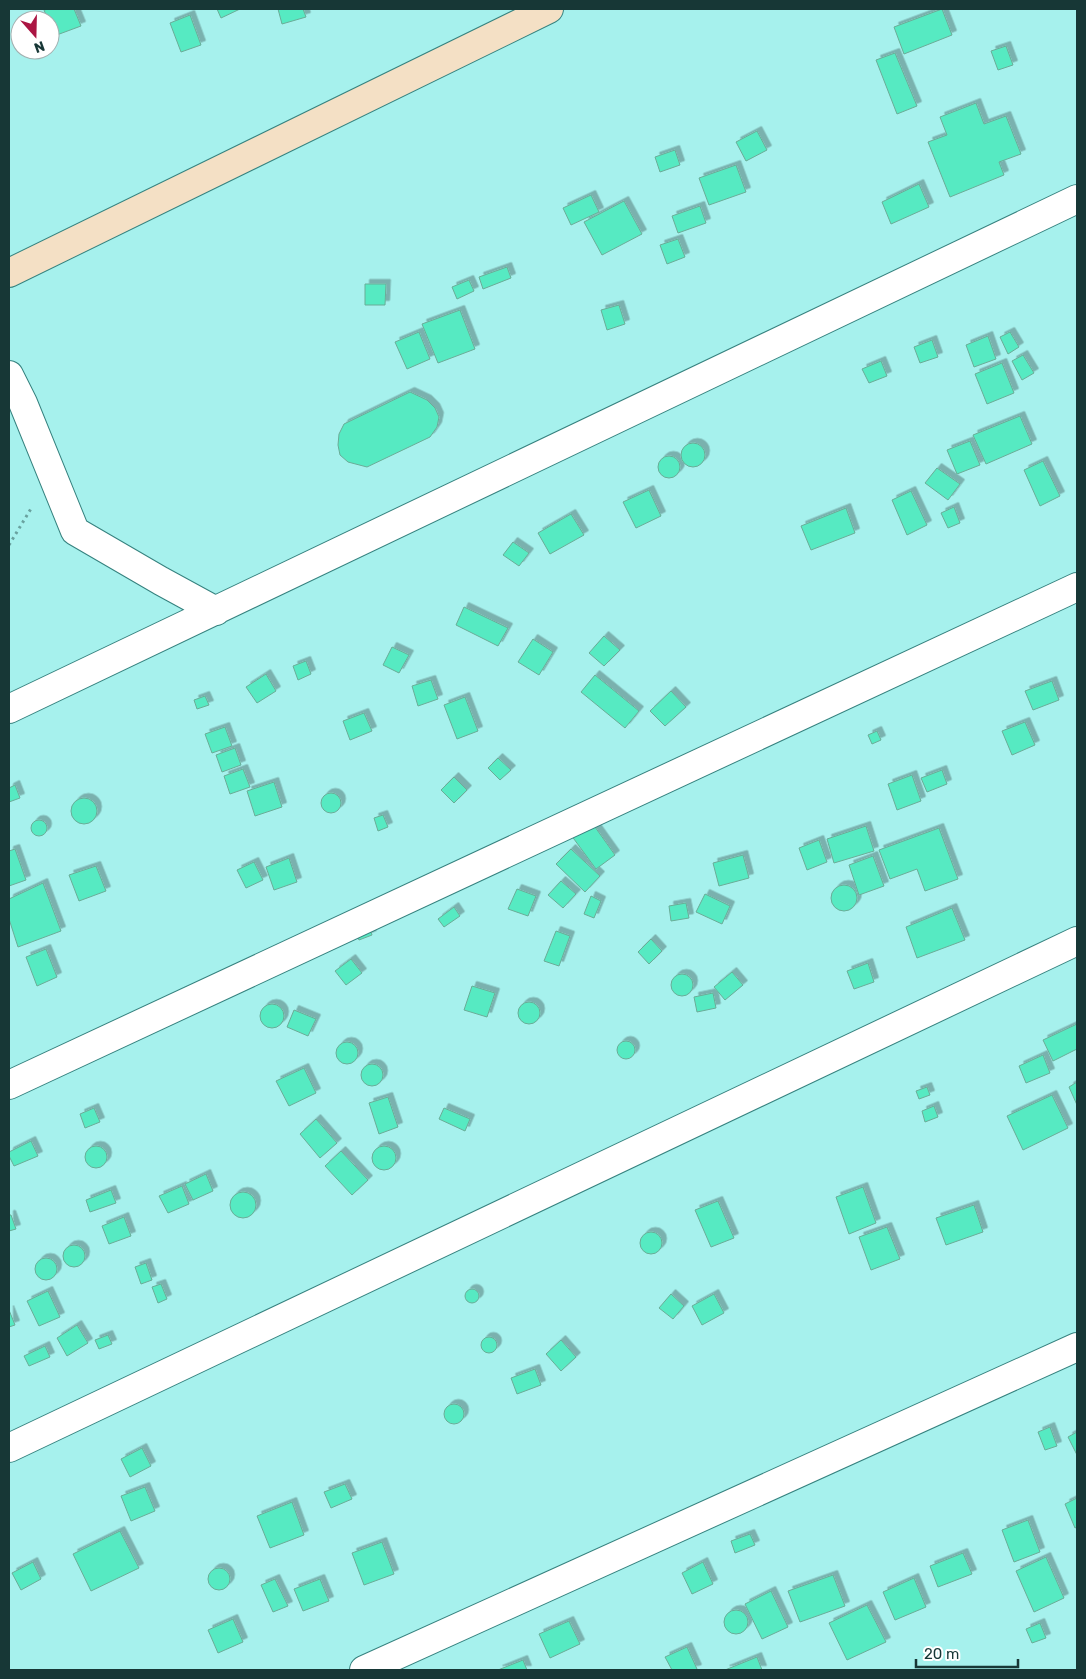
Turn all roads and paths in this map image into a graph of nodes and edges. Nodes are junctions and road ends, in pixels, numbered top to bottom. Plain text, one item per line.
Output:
1 (549, 9) edge
2 (1077, 199) edge
3 (9, 273) edge
4 (9, 376) edge
5 (1077, 587) edge
6 (216, 611) junction
7 (9, 709) edge
8 (1077, 941) edge
9 (9, 1085) edge
10 (1077, 1347) edge
11 (9, 1448) edge
12 (364, 1670) edge

1 - 3 street
2 - 6 street
4 - 6 street
5 - 9 street
6 - 7 street
8 - 11 street
10 - 12 street

